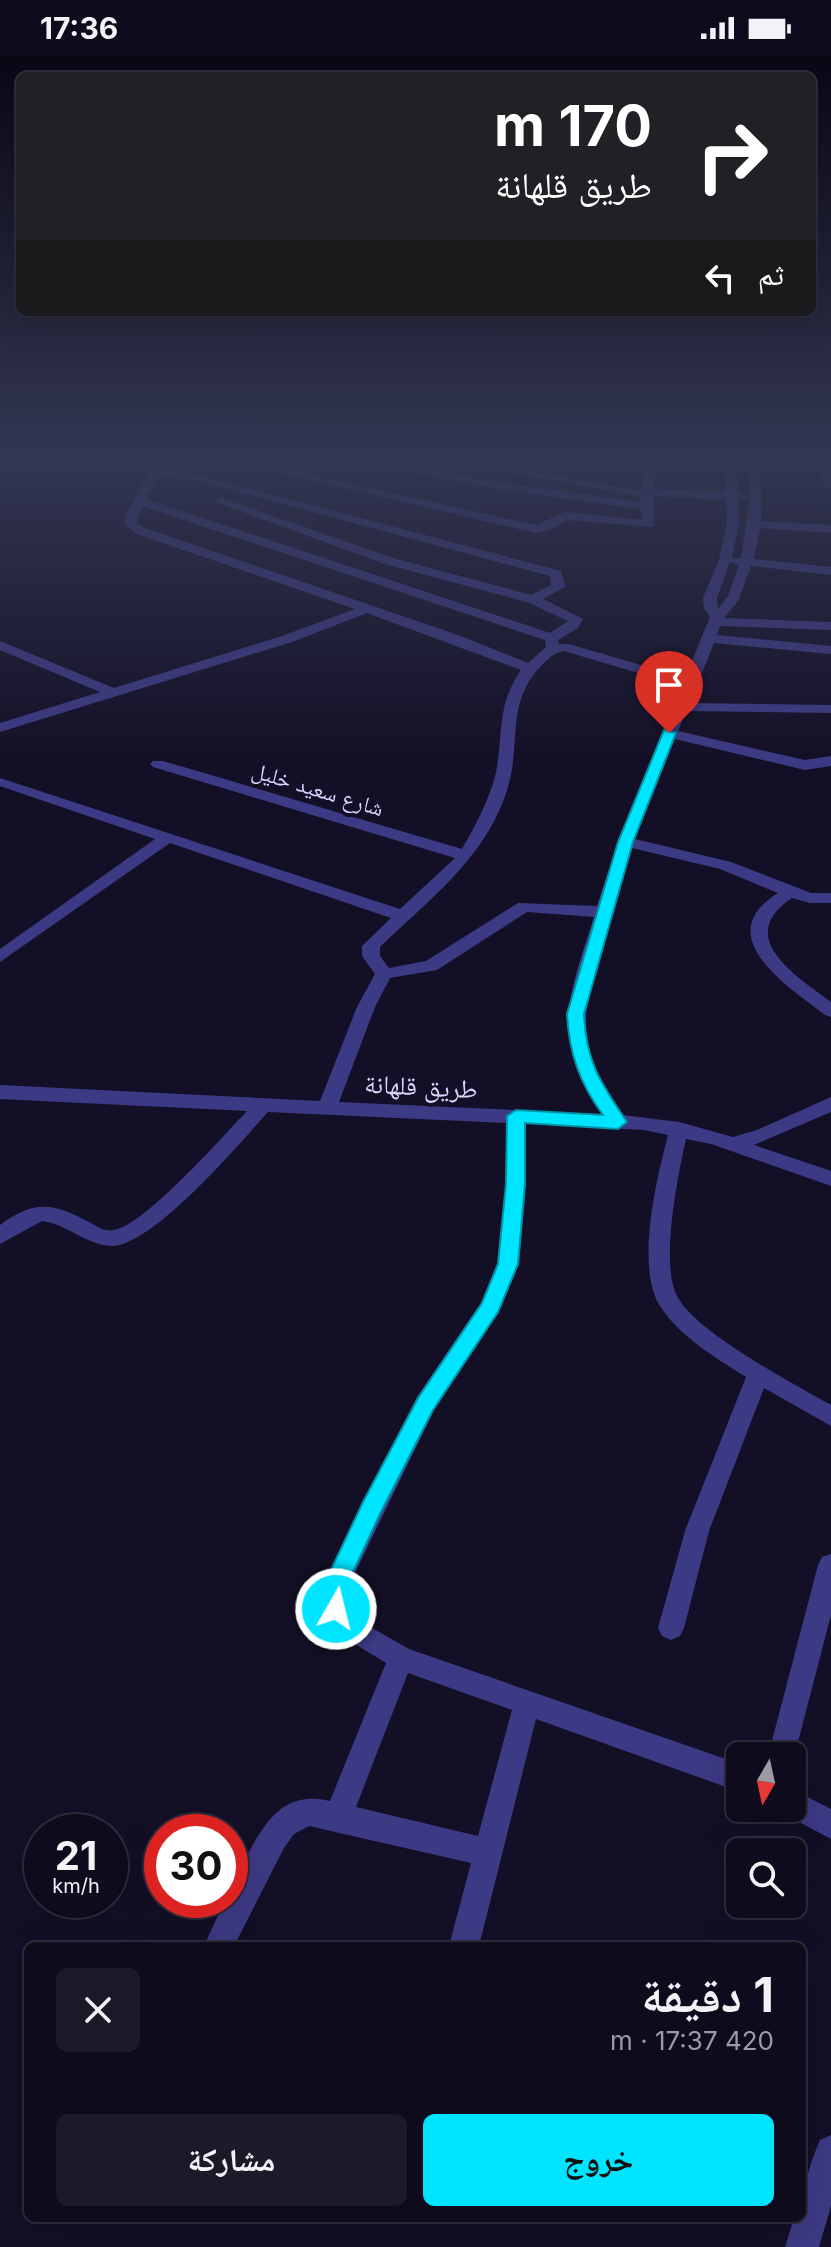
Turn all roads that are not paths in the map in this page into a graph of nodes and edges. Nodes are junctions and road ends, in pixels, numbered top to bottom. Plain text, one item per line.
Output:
1 (217, 557) edge
2 (303, 557) edge
3 (378, 557) edge
4 (494, 557) edge
5 (748, 557) edge
6 (725, 560) joint
7 (747, 562) junction
8 (831, 571) edge
9 (532, 599) junction
10 (366, 609) junction
11 (714, 626) junction
12 (831, 626) edge
13 (552, 643) junction
14 (0, 645) edge
15 (831, 650) edge
16 (530, 669) junction
17 (690, 684) junction
18 (111, 692) junction
19 (680, 707) junction
20 (831, 709) edge
21 (0, 713) edge
22 (22, 721) junction
23 (0, 728) edge
24 (669, 733) junction
25 (831, 761) edge
26 (158, 764) dead end
27 (2, 782) dead end
28 (168, 837) junction
29 (626, 842) junction
30 (466, 856) junction
31 (790, 892) junction
32 (827, 901) edge
33 (604, 912) junction
34 (403, 916) junction
35 (0, 957) edge
36 (384, 974) junction
37 (831, 1011) edge
38 (0, 1092) edge
39 (831, 1104) edge
40 (263, 1105) junction
41 (327, 1108) junction
42 (516, 1116) junction
43 (618, 1122) junction
44 (679, 1129) junction
45 (733, 1144) junction
46 (831, 1179) edge
47 (0, 1236) edge
48 (759, 1373) junction
49 (831, 1416) edge
50 (831, 1565) edge
51 (671, 1628) dead end
52 (401, 1658) junction
53 (527, 1702) junction
54 (786, 1742) edge
55 (726, 1773) edge
56 (806, 1811) edge
57 (338, 1817) junction
58 (831, 1825) edge
59 (488, 1853) junction
60 (221, 1942) edge
61 (465, 1942) edge
62 (831, 2151) edge
63 (802, 2247) edge

1 - 10 street
2 - 13 street
3 - 9 street
4 - 9 street
5 - 7 street
6 - 7 street
6 - 11 street
7 - 8 street
7 - 11 street
9 - 13 street
10 - 16 street
10 - 18 street
11 - 12 street
11 - 15 street
11 - 17 street
13 - 16 street
13 - 17 street
14 - 18 street
16 - 30 street
17 - 19 street
18 - 22 street
19 - 20 street
19 - 24 street
21 - 22 street
22 - 23 street
24 - 25 street
24 - 29 street
26 - 30 street, شارع سعيد خليل
27 - 28 street
28 - 34 street
28 - 35 street
29 - 31 street
29 - 33 street
30 - 34 street
31 - 32 street
31 - 37 street
33 - 36 street
33 - 43 street
34 - 36 street
36 - 41 street
38 - 40 street, طريق قلهانة
39 - 45 street
40 - 41 street, طريق قلهانة
40 - 47 street
41 - 42 street, طريق قلهانة
42 - 43 street, طريق قلهانة
42 - 52 street
43 - 44 street, طريق قلهانة
44 - 45 street, طريق قلهانة
44 - 48 street
45 - 46 street, طريق قلهانة
48 - 49 street
48 - 51 street
50 - 54 street
52 - 53 street
52 - 57 street
53 - 55 street
53 - 59 street
56 - 58 street
57 - 59 street
57 - 60 street
59 - 61 street
62 - 63 street

